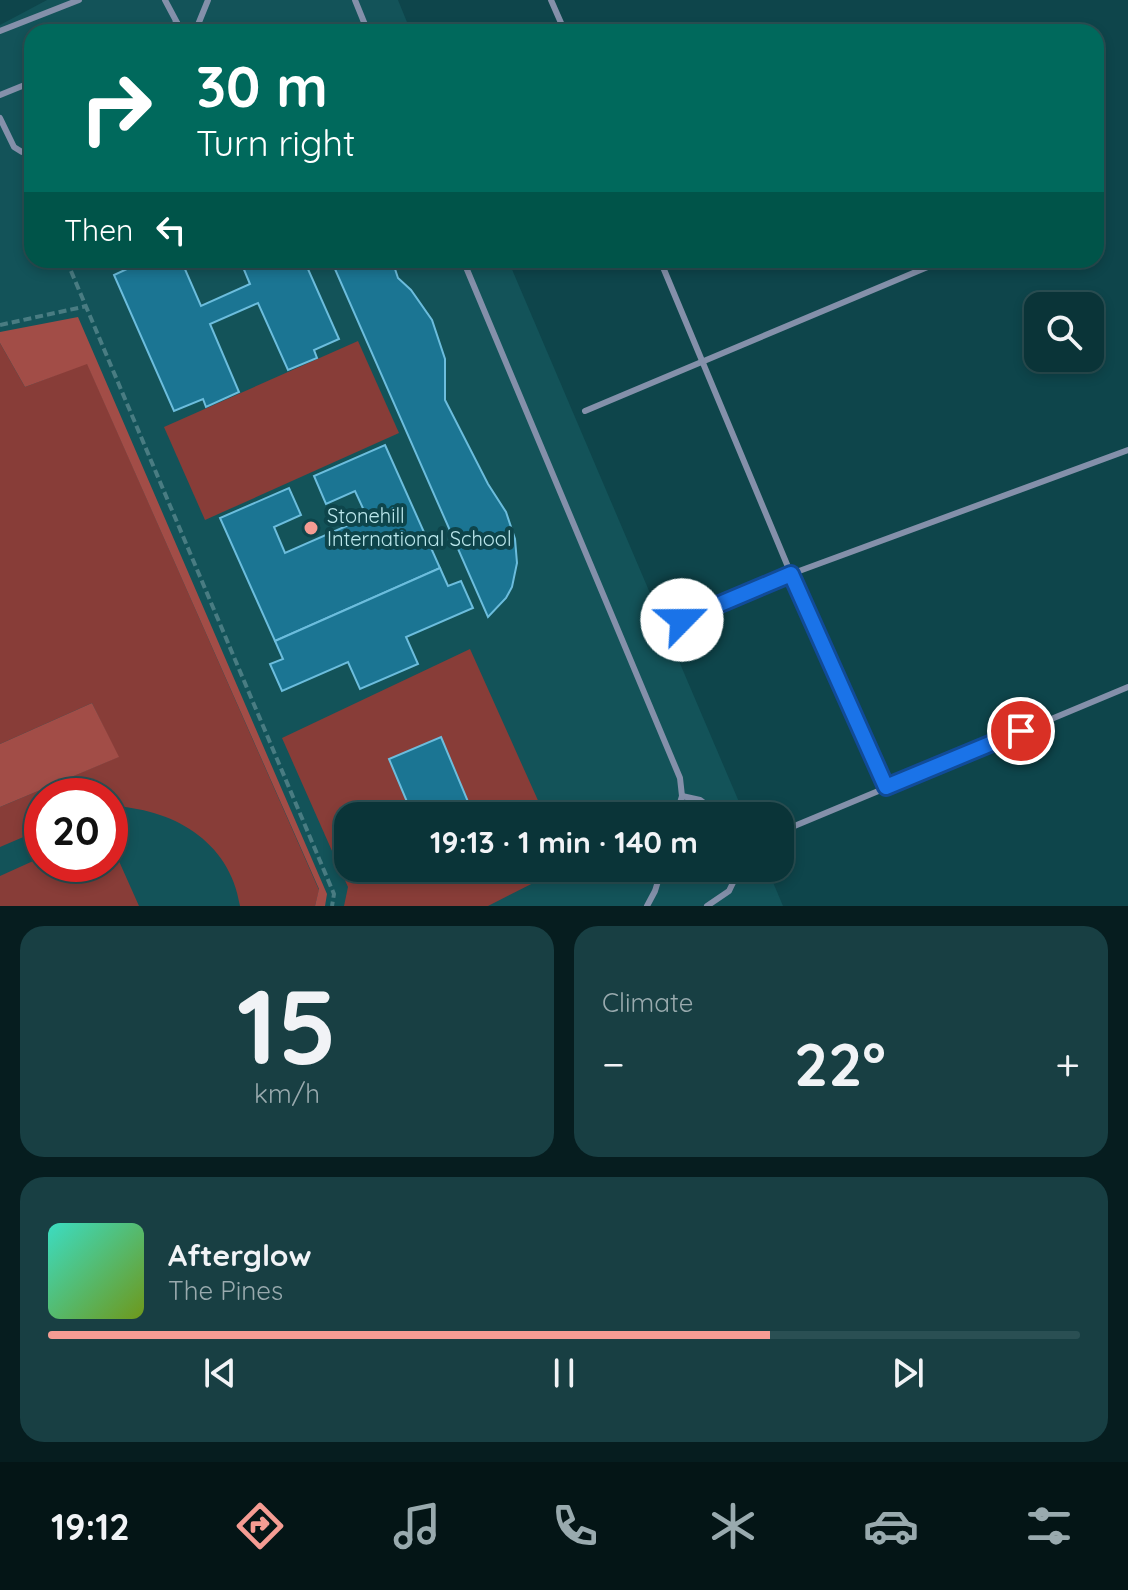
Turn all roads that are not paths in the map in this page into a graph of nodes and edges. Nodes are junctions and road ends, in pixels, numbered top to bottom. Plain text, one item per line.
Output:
1 (79, 0) edge
2 (208, 0) edge
3 (355, 0) edge
4 (551, 0) edge
5 (168, 2) edge
6 (177, 23) edge
7 (198, 24) edge
8 (365, 24) edge
9 (562, 24) edge
10 (0, 31) edge
11 (24, 85) edge
12 (0, 95) edge
13 (0, 118) edge
14 (24, 152) edge
15 (466, 268) edge
16 (663, 268) edge
17 (925, 268) edge
18 (702, 361) junction
19 (585, 411) dead end
20 (1128, 450) edge
21 (791, 574) junction
22 (682, 620) dead end
23 (1128, 687) edge
24 (886, 787) junction
25 (682, 796) junction
26 (680, 802) edge
27 (703, 802) edge
28 (794, 826) edge
29 (658, 882) edge
30 (733, 882) edge
31 (647, 906) edge
32 (707, 906) edge

1 - 10 lane
2 - 7 lane
3 - 8 lane
4 - 9 lane
5 - 6 lane
11 - 12 lane
13 - 14 lane
15 - 25 lane
16 - 18 lane
17 - 18 lane
18 - 19 lane
18 - 21 lane
20 - 21 lane
21 - 22 lane
21 - 24 lane
23 - 24 lane
24 - 28 lane
25 - 26 lane
25 - 27 lane
29 - 31 lane
30 - 32 lane

